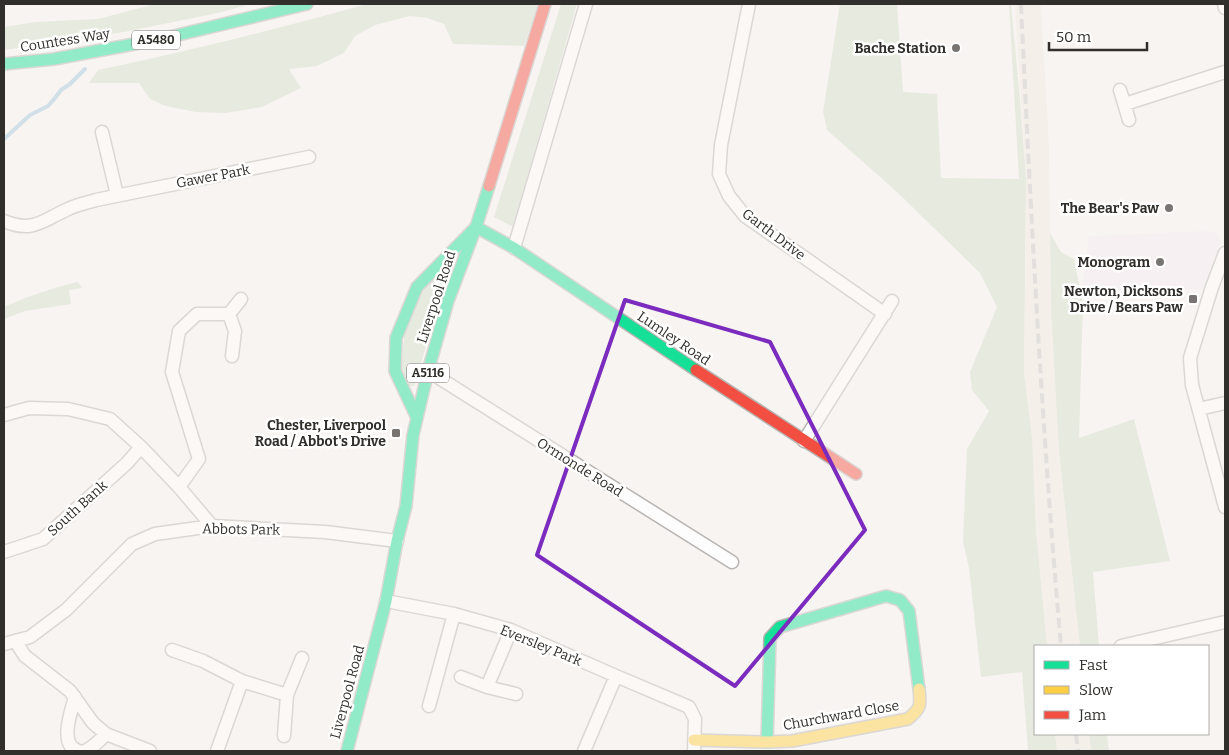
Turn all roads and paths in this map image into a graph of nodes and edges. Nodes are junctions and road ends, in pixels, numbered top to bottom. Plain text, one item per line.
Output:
1 (307, 4) edge
2 (545, 4) edge
3 (586, 4) edge
4 (749, 4) edge
5 (1224, 4) edge
6 (1225, 8) edge
7 (4, 64) edge
8 (1225, 72) edge
9 (1120, 90) dead end
10 (1125, 104) junction
11 (1129, 120) dead end
12 (102, 132) dead end
13 (309, 157) dead end
14 (116, 195) junction
15 (4, 221) edge
16 (476, 227) junction
17 (514, 248) junction
18 (1225, 253) edge
19 (241, 299) dead end
20 (892, 301) dead end
21 (229, 314) junction
22 (885, 314) junction
23 (232, 356) dead end
24 (428, 372) junction
25 (1225, 403) edge
26 (1199, 409) junction
27 (4, 415) edge
28 (417, 418) junction
29 (804, 441) junction
30 (141, 447) junction
31 (856, 474) dead end
32 (179, 487) junction
33 (1225, 507) edge
34 (212, 526) junction
35 (397, 541) junction
36 (4, 552) edge
37 (732, 562) dead end
38 (386, 601) junction
39 (454, 614) junction
40 (1225, 622) edge
41 (512, 630) junction
42 (10, 643) edge
43 (1125, 645) edge
44 (172, 650) dead end
45 (302, 658) dead end
46 (616, 676) junction
47 (462, 677) dead end
48 (242, 680) junction
49 (487, 687) junction
50 (516, 694) dead end
51 (287, 695) junction
52 (75, 697) junction
53 (429, 706) dead end
54 (106, 734) junction
55 (284, 736) dead end
56 (767, 742) junction
57 (694, 746) edge
58 (79, 751) edge
59 (85, 751) edge
60 (150, 751) edge
61 (217, 751) edge
62 (347, 751) edge
63 (584, 751) edge

1 - 7 main road, Countess Way / A5480
2 - 16 main road, Liverpool Road / A5116
3 - 17 street
4 - 22 street, Garth Drive
5 - 6 street
8 - 10 street
9 - 10 street
10 - 11 street
12 - 14 street
13 - 14 street, Gawer Park
14 - 15 street, Gawer Park
16 - 17 main road, Lumley Road
16 - 24 main road, Liverpool Road / A5116
16 - 28 main road
17 - 29 main road, Lumley Road
18 - 26 street
19 - 21 street
20 - 22 street
21 - 23 street
21 - 32 street
22 - 29 street
24 - 28 main road, Liverpool Road / A5116
24 - 37 street, Ormonde Road
25 - 26 street
26 - 33 street
27 - 30 street
28 - 35 main road, Liverpool Road / A5116
29 - 31 main road, Lumley Road
30 - 32 street
30 - 36 street, South Bank
32 - 34 street
34 - 35 street, Abbots Park
34 - 42 street, Abbots Park
35 - 38 main road, Liverpool Road / A5116
38 - 39 street, Eversley Park
38 - 62 main road, Liverpool Road / A5116
39 - 41 street, Eversley Park
39 - 53 street
40 - 43 street
41 - 46 street, Eversley Park
41 - 49 street
42 - 52 street
44 - 48 street
45 - 51 street
46 - 57 street, Eversley Park
46 - 63 street
47 - 49 street
48 - 51 street
48 - 61 street
49 - 50 street
51 - 55 street
52 - 54 street
52 - 58 street
54 - 59 street
54 - 60 street
56 - 56 main road, Churchward Close
56 - 57 main road, Churchward Close

